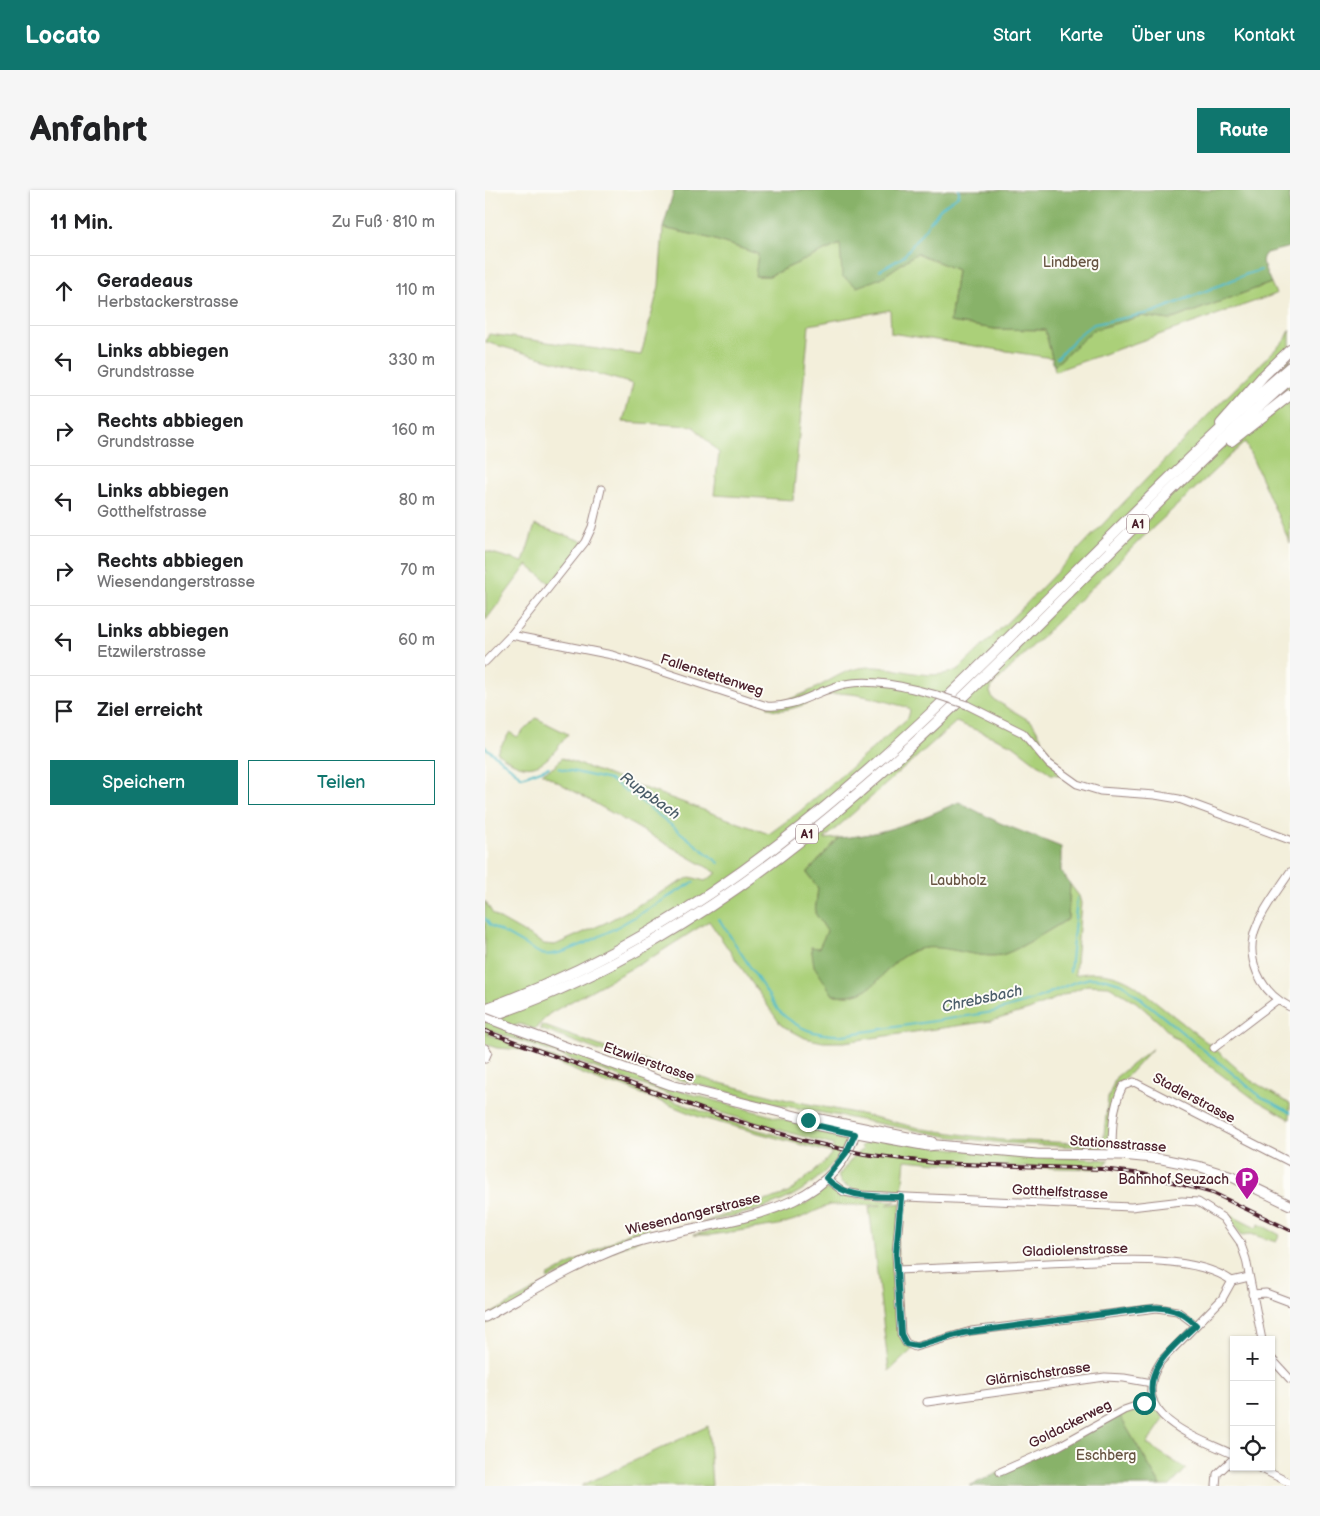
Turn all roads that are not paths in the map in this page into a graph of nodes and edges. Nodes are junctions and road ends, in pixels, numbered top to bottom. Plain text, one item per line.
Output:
1 (1290, 350) edge
2 (1290, 368) edge
3 (1290, 379) edge
4 (1290, 395) edge
5 (1201, 448) junction
6 (1195, 466) junction
7 (601, 489) dead end
8 (511, 635) junction
9 (485, 662) edge
10 (1290, 840) edge
11 (1290, 872) edge
12 (1277, 1000) junction
13 (1290, 1007) edge
14 (485, 1009) edge
15 (485, 1017) edge
16 (1214, 1048) dead end
17 (856, 1130) junction
18 (937, 1145) joint
19 (1112, 1155) junction
20 (1290, 1162) edge
21 (826, 1178) junction
22 (901, 1197) junction
23 (1290, 1205) edge
24 (897, 1270) junction
25 (1249, 1277) junction
26 (1232, 1281) junction
27 (1252, 1294) junction
28 (1290, 1302) edge
29 (485, 1317) edge
30 (1196, 1325) junction
31 (1261, 1336) edge
32 (1275, 1362) edge
33 (1290, 1379) edge
34 (1152, 1383) junction
35 (1153, 1400) junction
36 (927, 1402) dead end
37 (1230, 1454) edge
38 (1230, 1460) edge
39 (1267, 1471) edge
40 (1000, 1472) dead end
41 (1290, 1483) edge
42 (1215, 1486) edge

1 - 5 highway, A1
2 - 5 highway, A1
3 - 6 highway, A1
4 - 6 highway, A1
5 - 14 highway, A1
6 - 15 highway, A1
7 - 8 street
8 - 9 street
8 - 10 street, Fallenstettenweg, bridge
11 - 12 street
12 - 13 street
12 - 16 street
15 - 17 main road, Etzwilerstrasse, bridge
17 - 18 main road, Etzwilerstrasse
17 - 21 main road, Wiesendangerstrasse
18 - 19 main road, Stationsstrasse
19 - 20 street, Stadlerstrasse
19 - 23 main road, Stationsstrasse
21 - 22 street, Gotthelfstrasse
21 - 29 main road, Wiesendangerstrasse
22 - 24 street
22 - 25 street, Gotthelfstrasse
24 - 26 street, Gladiolenstrasse
24 - 30 street
25 - 26 street
25 - 27 street, Gotthelfstrasse
26 - 30 street
27 - 28 street
27 - 31 street, Gotthelfstrasse
30 - 34 street
32 - 33 street
34 - 35 street
34 - 36 street, Glärnischstrasse
35 - 37 street
35 - 40 street, Goldackerweg
38 - 42 street
39 - 41 street

